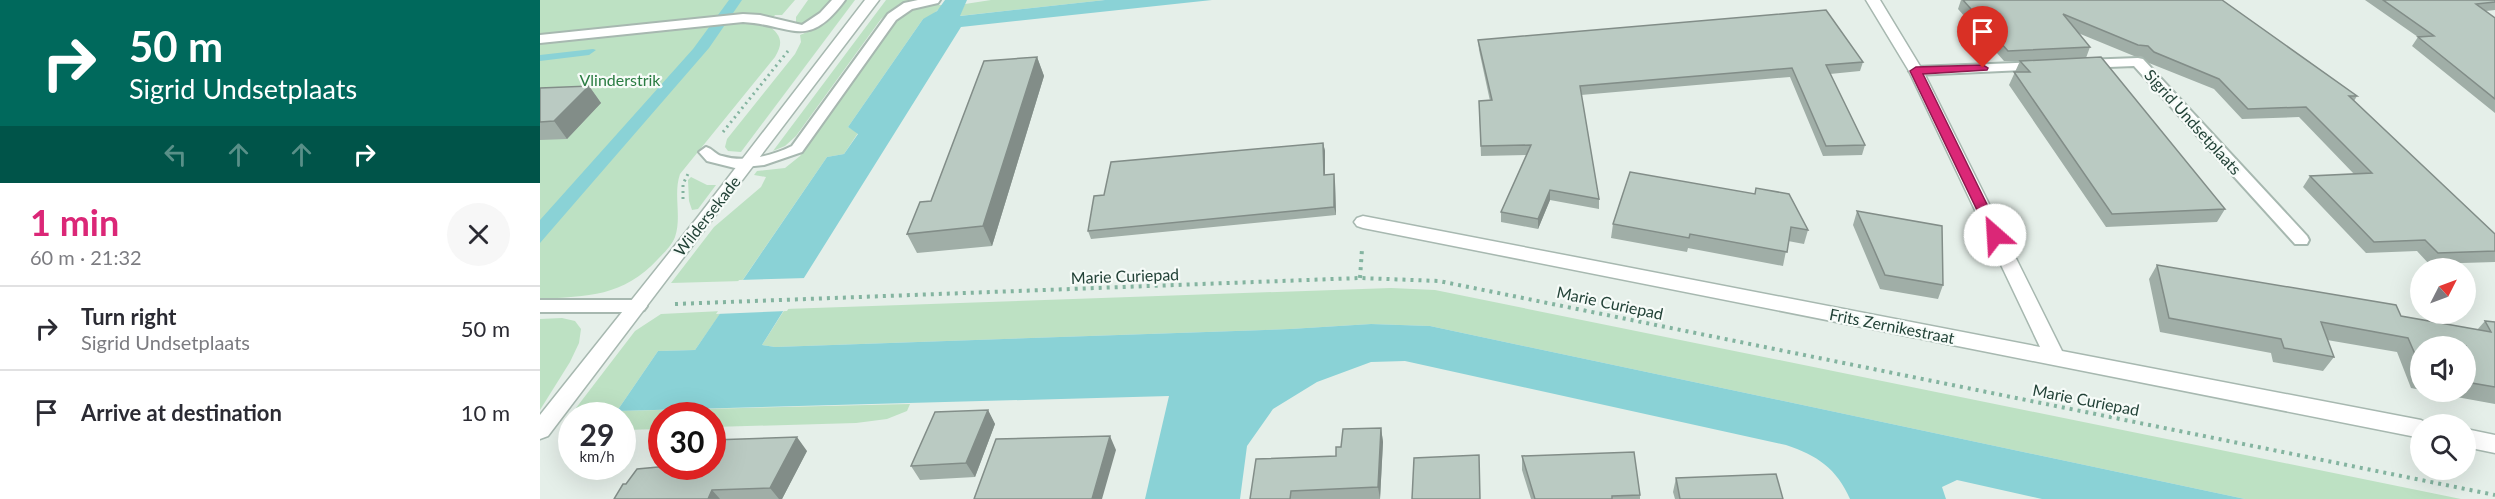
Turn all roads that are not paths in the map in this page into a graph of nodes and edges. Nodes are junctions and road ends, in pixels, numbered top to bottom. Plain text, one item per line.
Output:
1 (839, 0) edge
2 (872, 0) edge
3 (934, 0) edge
4 (1873, 0) edge
5 (540, 39) edge
6 (1916, 71) junction
7 (706, 152) road end
8 (750, 161) junction
9 (1363, 222) dead end
10 (2301, 240) dead end
11 (540, 306) edge
12 (638, 306) junction
13 (2055, 358) junction
14 (2410, 427) edge
15 (540, 430) edge
16 (2476, 440) edge
17 (2495, 444) edge

1 - 5 lane
2 - 8 street, Wildersekade
3 - 8 lane
4 - 6 street
6 - 10 lane, Sigrid Undsetplaats
6 - 13 street
7 - 8 lane
8 - 12 street, Wildersekade
9 - 13 street, Frits Zernikestraat
11 - 12 lane
12 - 15 street, Wildersekade
13 - 14 street, Frits Zernikestraat
16 - 17 street

